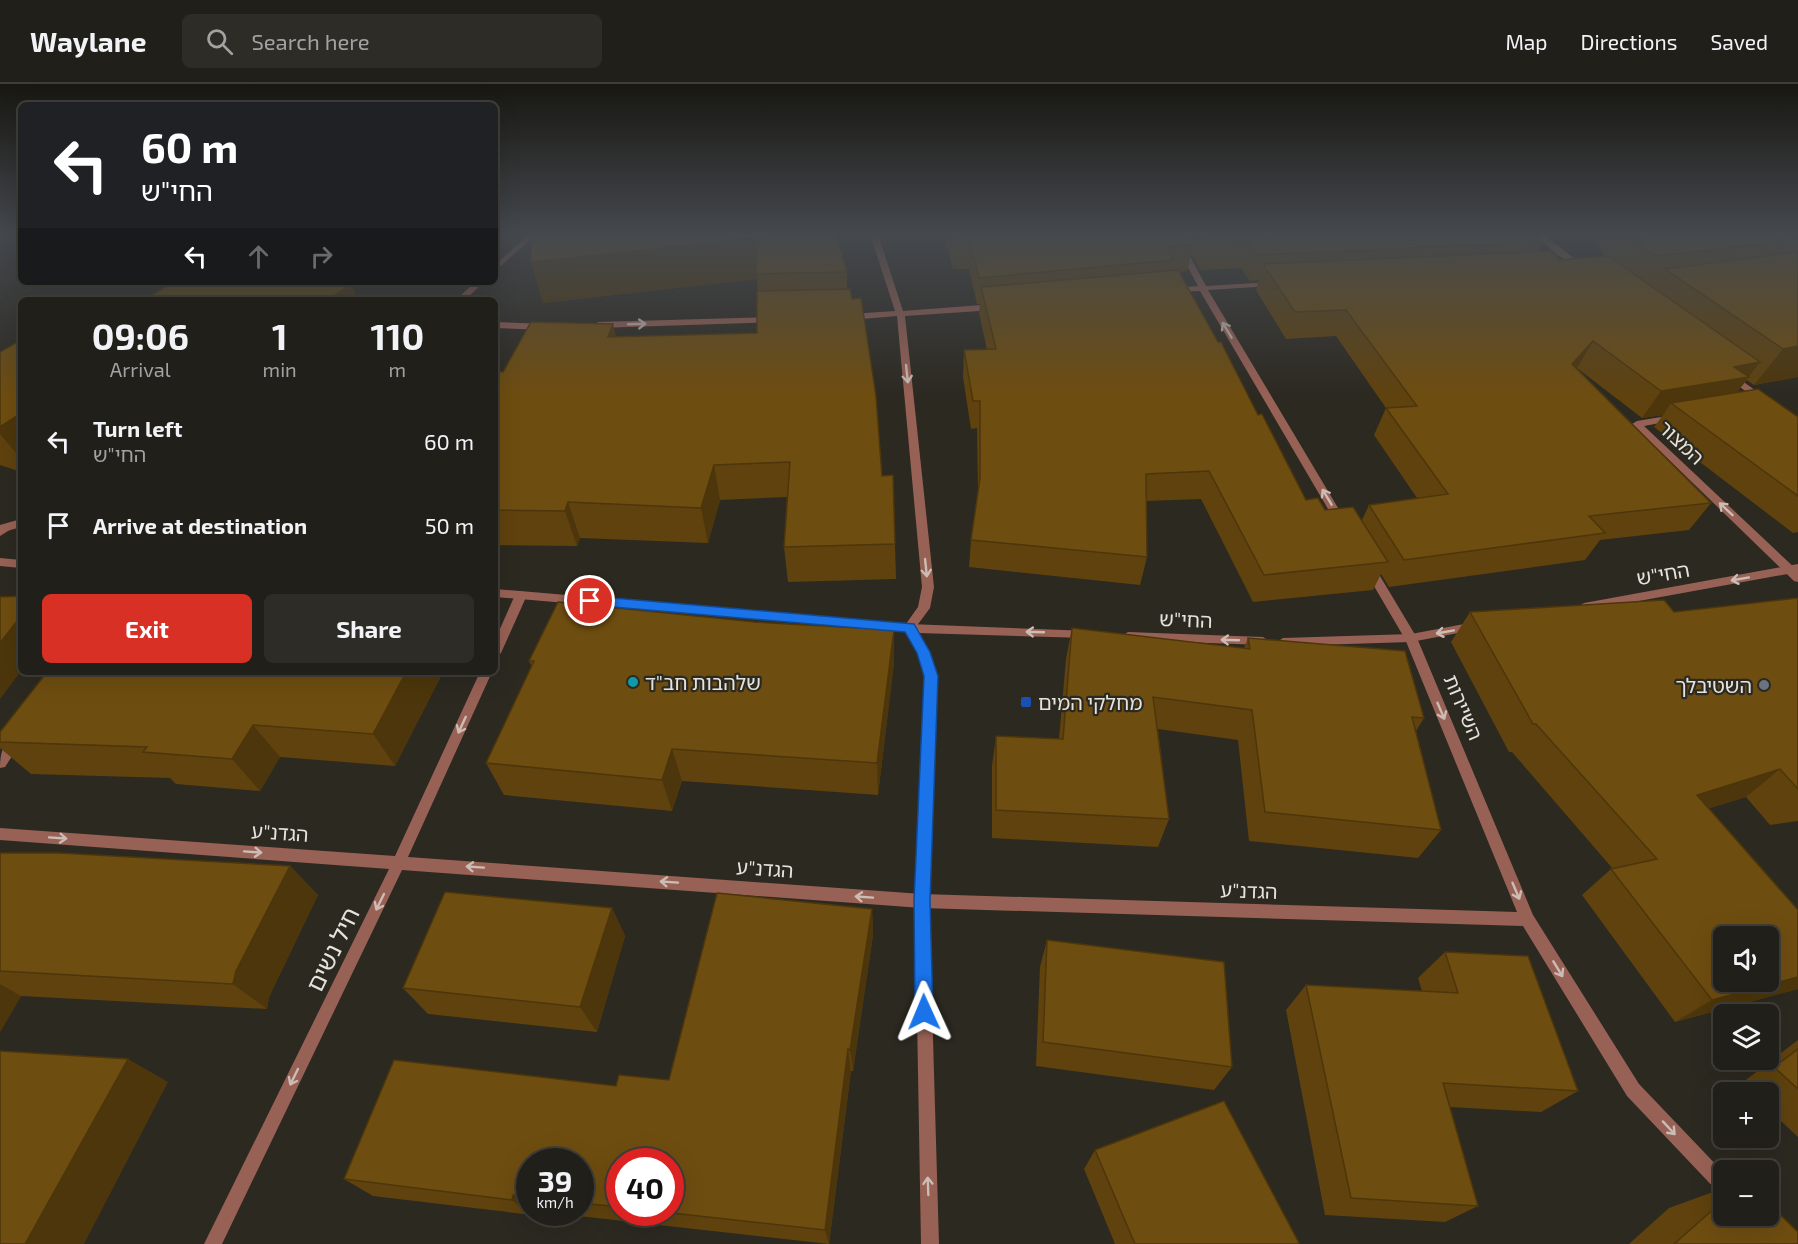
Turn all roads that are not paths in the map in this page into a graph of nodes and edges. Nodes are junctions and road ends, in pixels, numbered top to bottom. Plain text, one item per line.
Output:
1 (892, 288) edge
2 (1200, 288) edge
3 (1202, 288) edge
4 (1167, 291) edge
5 (1005, 306) edge
6 (901, 316) junction
7 (843, 317) edge
8 (784, 319) edge
9 (498, 325) edge
10 (585, 326) edge
11 (550, 327) edge
12 (1722, 369) edge
13 (1750, 406) edge
14 (1683, 417) edge
15 (1350, 537) edge
16 (1363, 557) edge
17 (0, 562) edge
18 (18, 564) edge
19 (1796, 572) edge
20 (498, 593) edge
21 (522, 595) junction
22 (1572, 609) edge
23 (1491, 623) edge
24 (909, 628) junction
25 (1411, 638) junction
26 (498, 647) edge
27 (485, 675) edge
28 (26, 726) edge
29 (0, 763) edge
30 (0, 834) edge
31 (399, 862) junction
32 (922, 901) junction
33 (1527, 919) junction
34 (1713, 1174) edge
35 (213, 1244) edge
36 (930, 1244) edge

1 - 6 street
2 - 4 street
15 -> 3 street
5 - 6 street
6 - 7 street
6 -> 24 street
10 -> 8 street
9 - 11 street
12 - 13 street
19 -> 14 street, המצור
16 - 25 street, השיירות
17 - 18 street
19 -> 22 street, החי"ש
20 - 21 street, החי"ש
21 - 24 street, החי"ש
21 - 26 street
23 -> 25 street, החי"ש
25 -> 24 street, החי"ש
24 - 32 street
25 -> 33 street, השיירות
27 -> 31 street, חיל נשים
28 - 29 street
30 -> 31 street, הגדנ"ע
32 -> 31 street, הגדנ"ע
31 -> 35 street, חיל נשים
32 - 33 street, הגדנ"ע
36 -> 32 street
33 -> 34 street, השיירות

